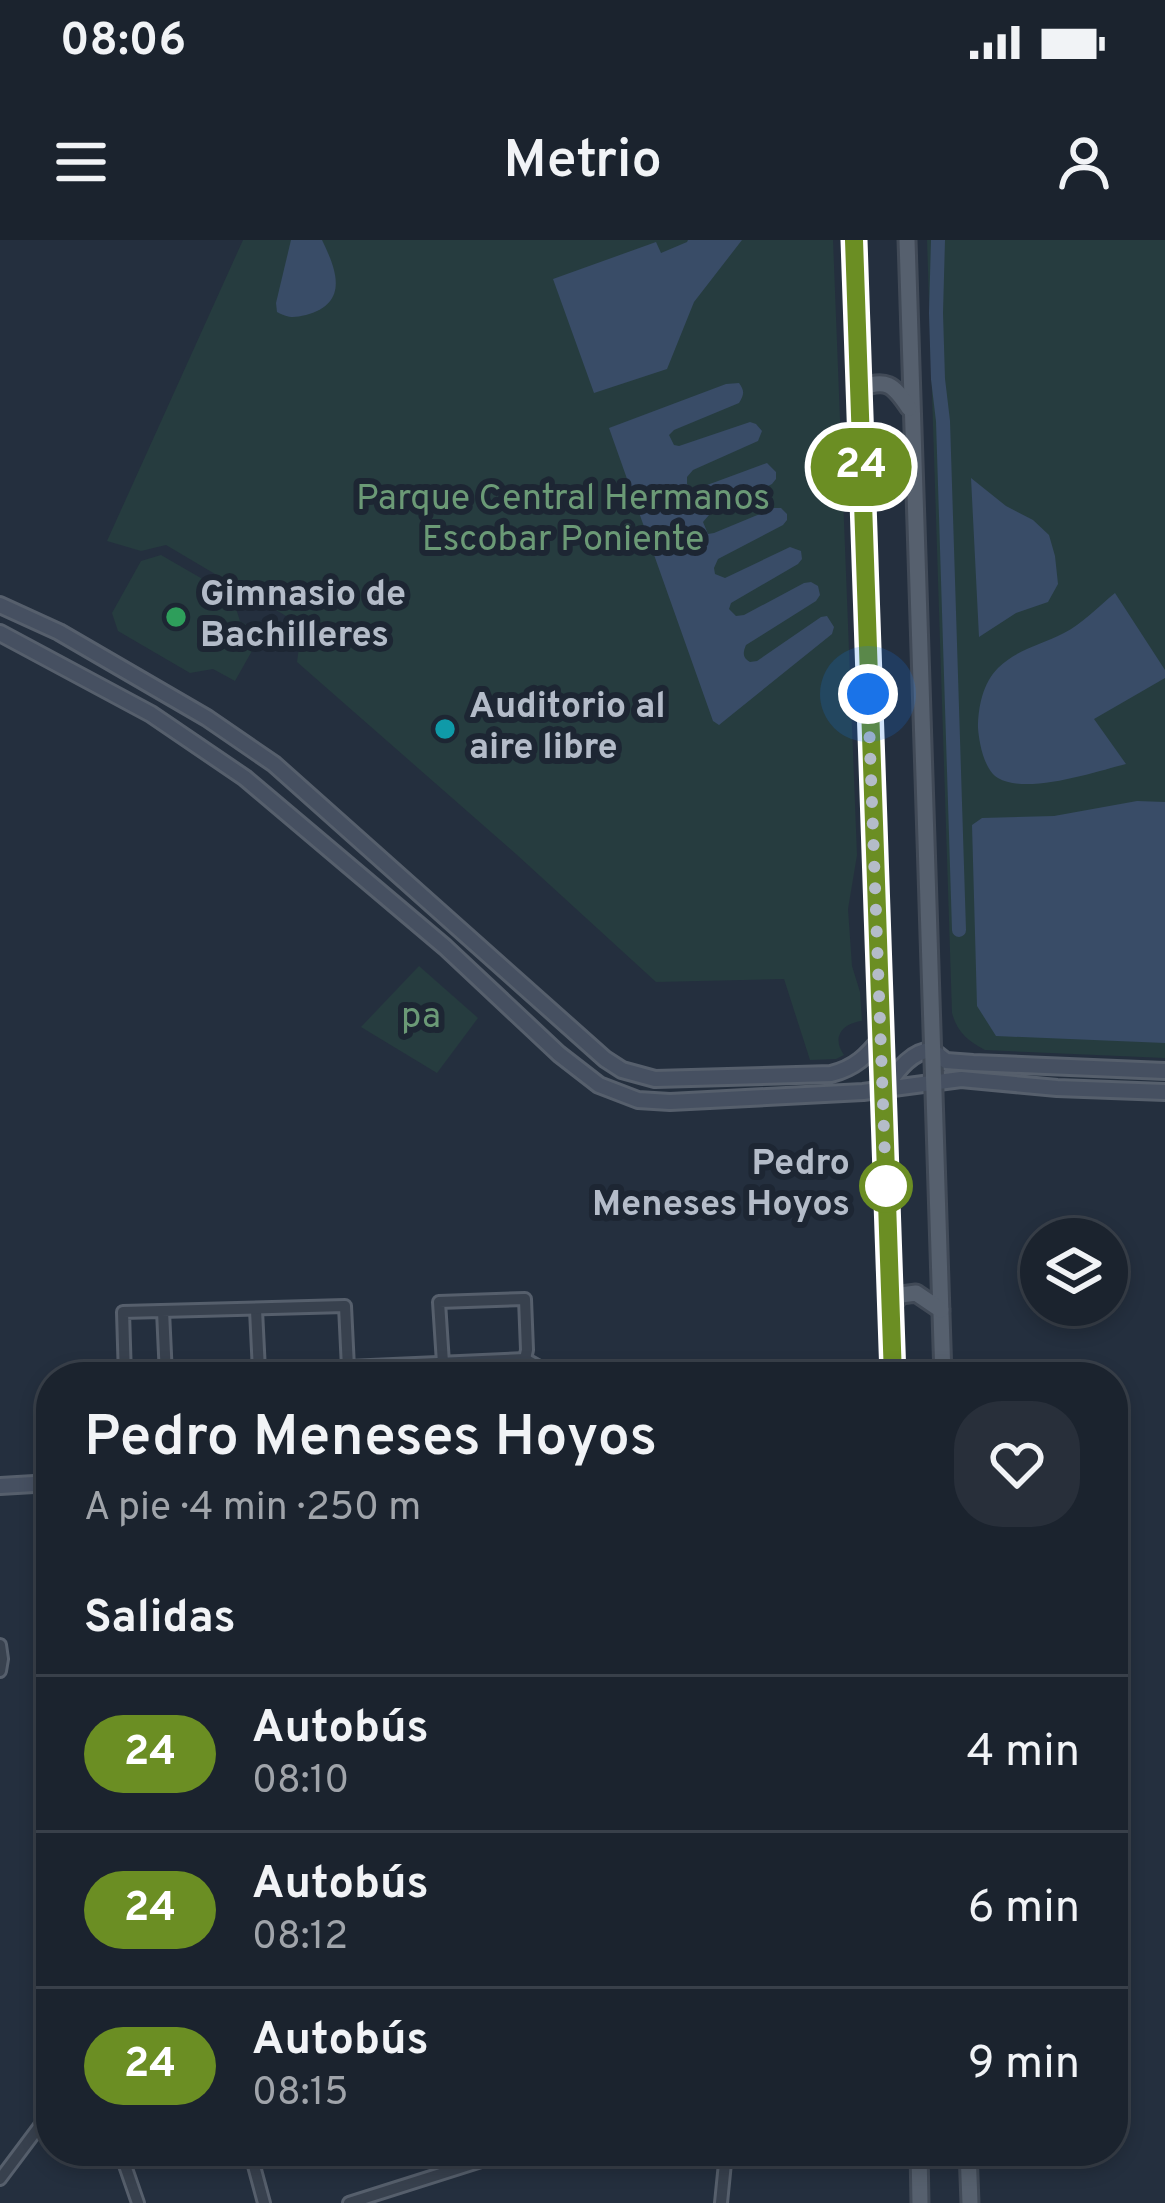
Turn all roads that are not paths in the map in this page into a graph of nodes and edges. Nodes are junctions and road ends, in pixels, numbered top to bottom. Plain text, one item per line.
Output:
1 (854, 240) edge
2 (907, 240) edge
3 (858, 389) junction
4 (911, 411) junction
5 (0, 604) edge
6 (0, 633) edge
7 (346, 829) junction
8 (328, 849) junction
9 (881, 1037) junction
10 (932, 1050) junction
11 (1165, 1071) edge
12 (933, 1083) junction
13 (884, 1089) junction
14 (1165, 1092) edge
15 (890, 1306) junction
16 (256, 1310) junction
17 (941, 1310) junction
18 (163, 1311) junction
19 (525, 1359) junction
20 (125, 1362) edge
21 (165, 1362) edge
22 (259, 1362) edge
23 (348, 1362) edge
24 (443, 1362) edge
25 (464, 1362) edge
26 (530, 1362) edge
27 (892, 1362) edge
28 (943, 1362) edge
29 (36, 1484) edge
30 (0, 1486) edge
31 (0, 1645) edge
32 (0, 1671) edge
33 (36, 2131) edge
34 (125, 2166) edge
35 (254, 2166) edge
36 (466, 2166) edge
37 (725, 2166) edge
38 (919, 2166) edge
39 (969, 2166) edge
40 (0, 2180) edge
41 (137, 2203) edge
42 (264, 2203) edge
43 (349, 2203) edge
44 (721, 2203) edge
45 (920, 2203) edge
46 (970, 2203) edge

1 - 3 main road
2 - 4 main road
3 - 4 main road
3 - 9 main road
4 - 10 main road
5 - 7 street
6 - 8 street
7 - 8 street
7 - 9 street
8 - 13 street
9 - 13 main road
10 - 11 street
10 - 12 main road
10 - 13 street
12 - 13 street
12 - 14 street
12 - 17 main road
13 - 15 main road
15 - 17 main road
15 - 27 main road
16 - 18 street
16 - 22 street
16 - 23 street
17 - 28 main road
18 - 20 street
18 - 21 street
19 - 24 street
19 - 25 street
19 - 26 street
29 - 30 street
31 - 32 street
33 - 40 street
34 - 41 street
35 - 42 street
36 - 43 street
37 - 44 street
38 - 45 main road
39 - 46 main road

